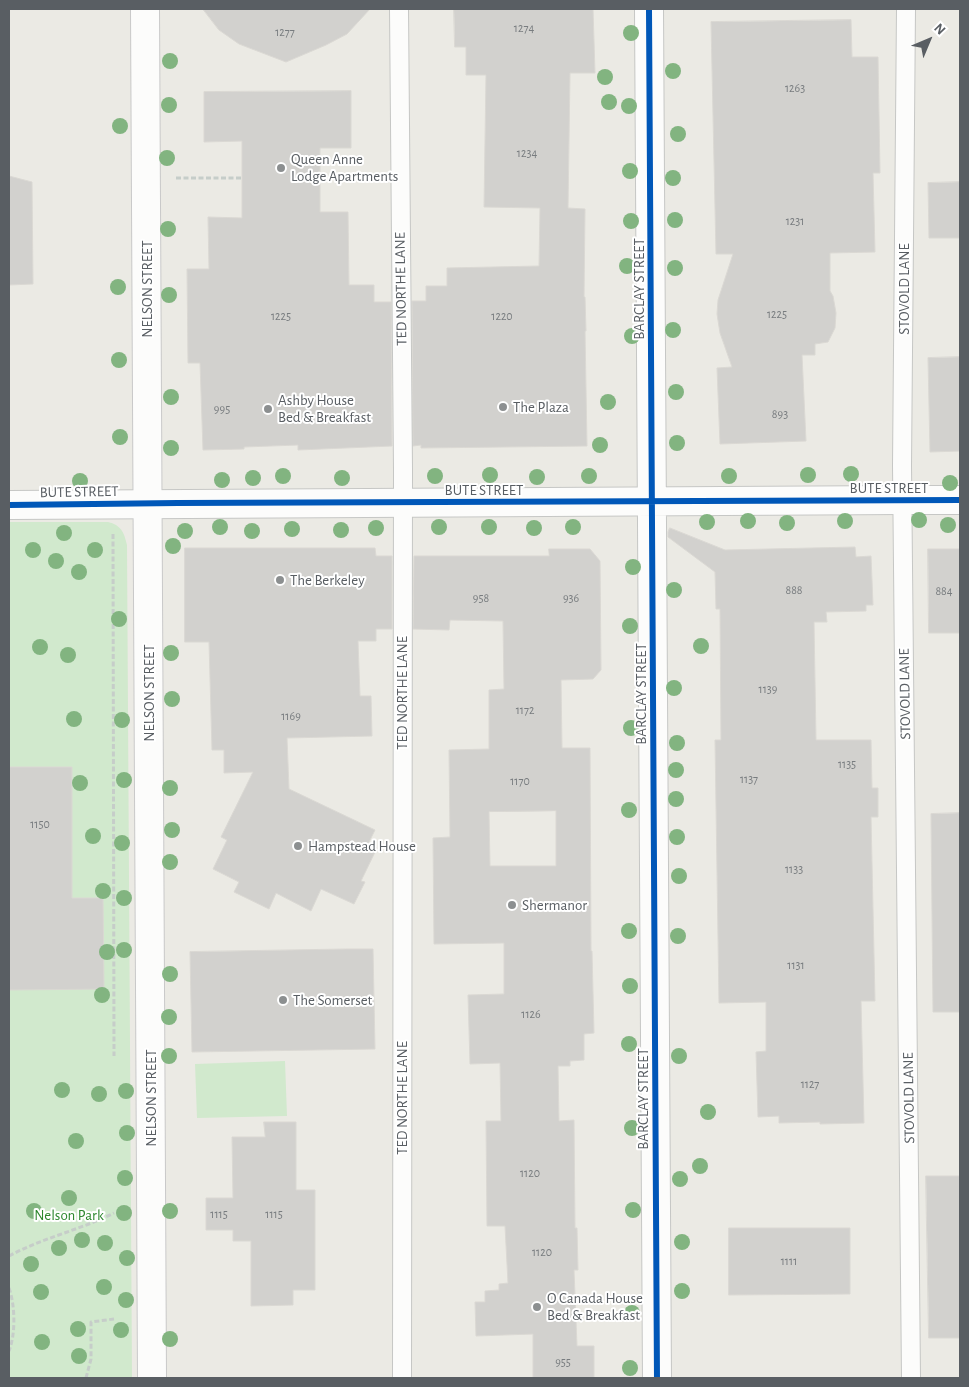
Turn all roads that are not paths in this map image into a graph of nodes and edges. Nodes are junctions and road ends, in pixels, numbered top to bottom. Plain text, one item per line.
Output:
1 (145, 9) edge
2 (399, 9) edge
3 (650, 9) edge
4 (906, 9) edge
5 (906, 500) junction
6 (960, 500) edge
7 (653, 501) junction
8 (403, 502) junction
9 (148, 504) junction
10 (9, 505) edge
11 (152, 1378) edge
12 (402, 1378) edge
13 (657, 1378) edge
14 (912, 1378) edge

1 - 9 street, NELSON STREET
2 - 8 lane, TED NORTHE LANE
3 - 7 street, BARCLAY STREET
4 - 5 lane, STOVOLD LANE
5 - 6 street, BUTE STREET
5 - 7 street, BUTE STREET
5 - 14 lane, STOVOLD LANE
7 - 8 street, BUTE STREET
7 - 13 street, BARCLAY STREET
8 - 9 street, BUTE STREET
8 - 12 lane, TED NORTHE LANE
9 - 10 street, BUTE STREET
9 - 11 street, NELSON STREET

